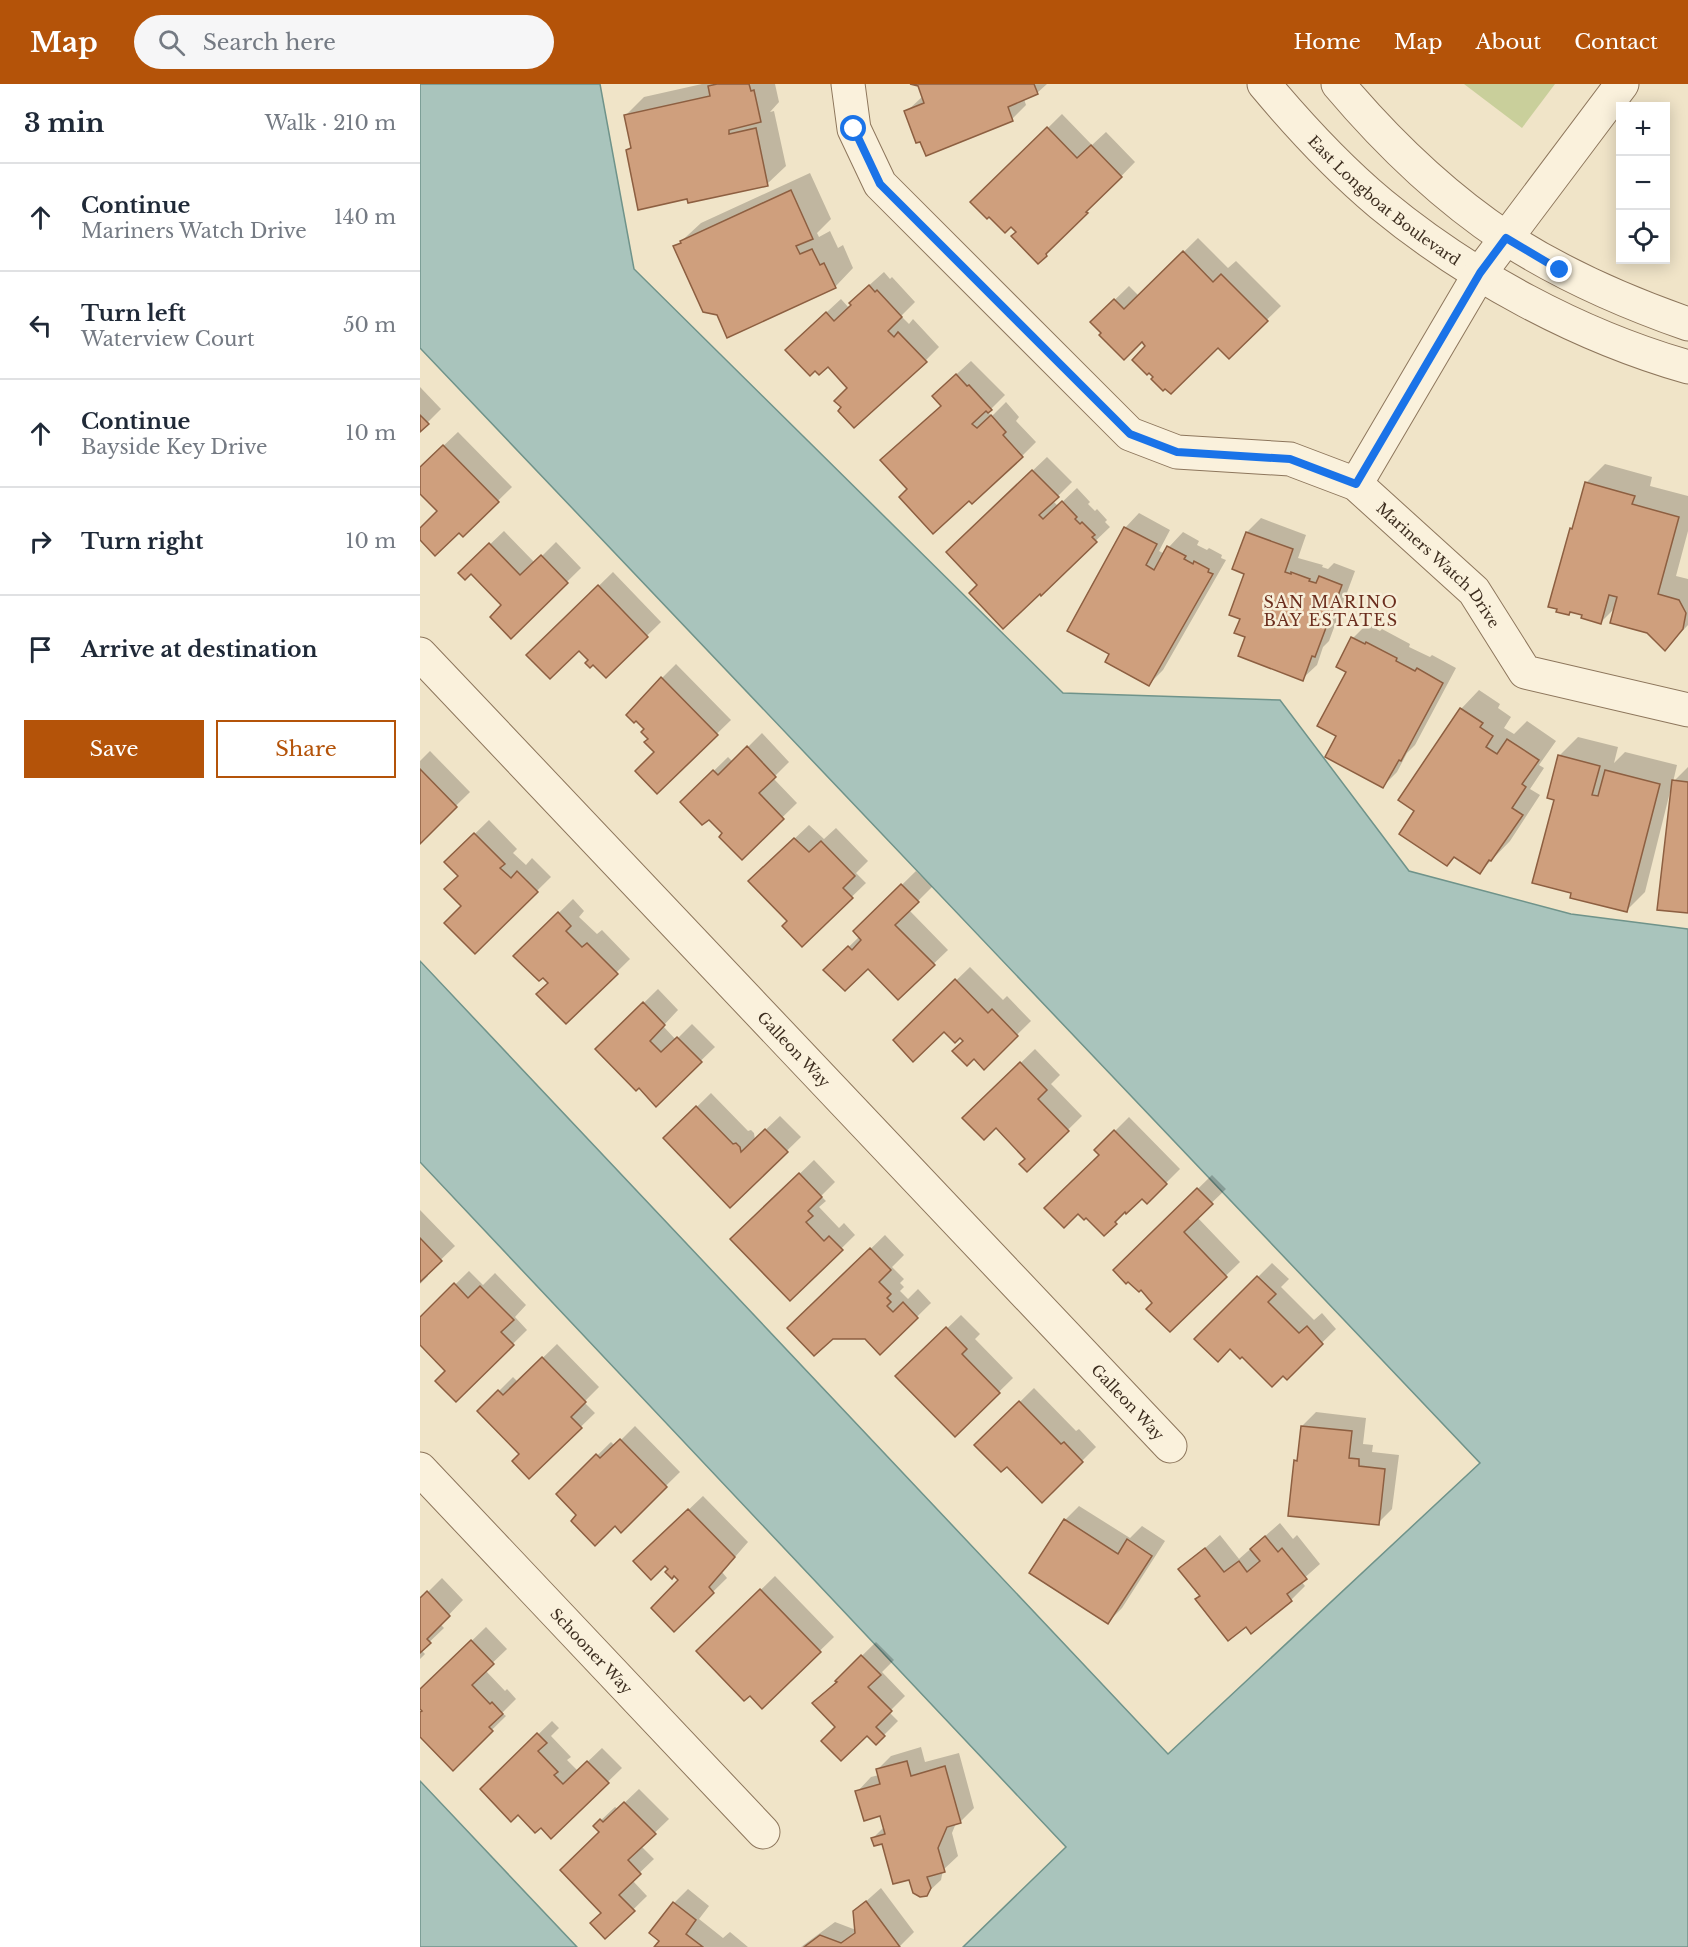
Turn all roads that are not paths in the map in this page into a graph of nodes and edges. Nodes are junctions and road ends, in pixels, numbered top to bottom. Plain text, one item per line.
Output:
1 (848, 84) edge
2 (1264, 84) edge
3 (1338, 84) edge
4 (1622, 84) edge
5 (1506, 238) junction
6 (1480, 273) junction
7 (1688, 324) edge
8 (1688, 367) edge
9 (1356, 484) junction
10 (420, 654) edge
11 (1688, 710) edge
12 (1170, 1446) dead end
13 (420, 1469) edge
14 (763, 1832) dead end

1 - 9 street, Mariners Watch Drive
2 - 6 street, East Longboat Boulevard
3 - 5 street
4 - 5 street
5 - 6 street
5 - 7 street
6 - 8 street, East Longboat Boulevard
6 - 9 street
9 - 11 street, Mariners Watch Drive
10 - 12 street, Galleon Way
13 - 14 street, Schooner Way

